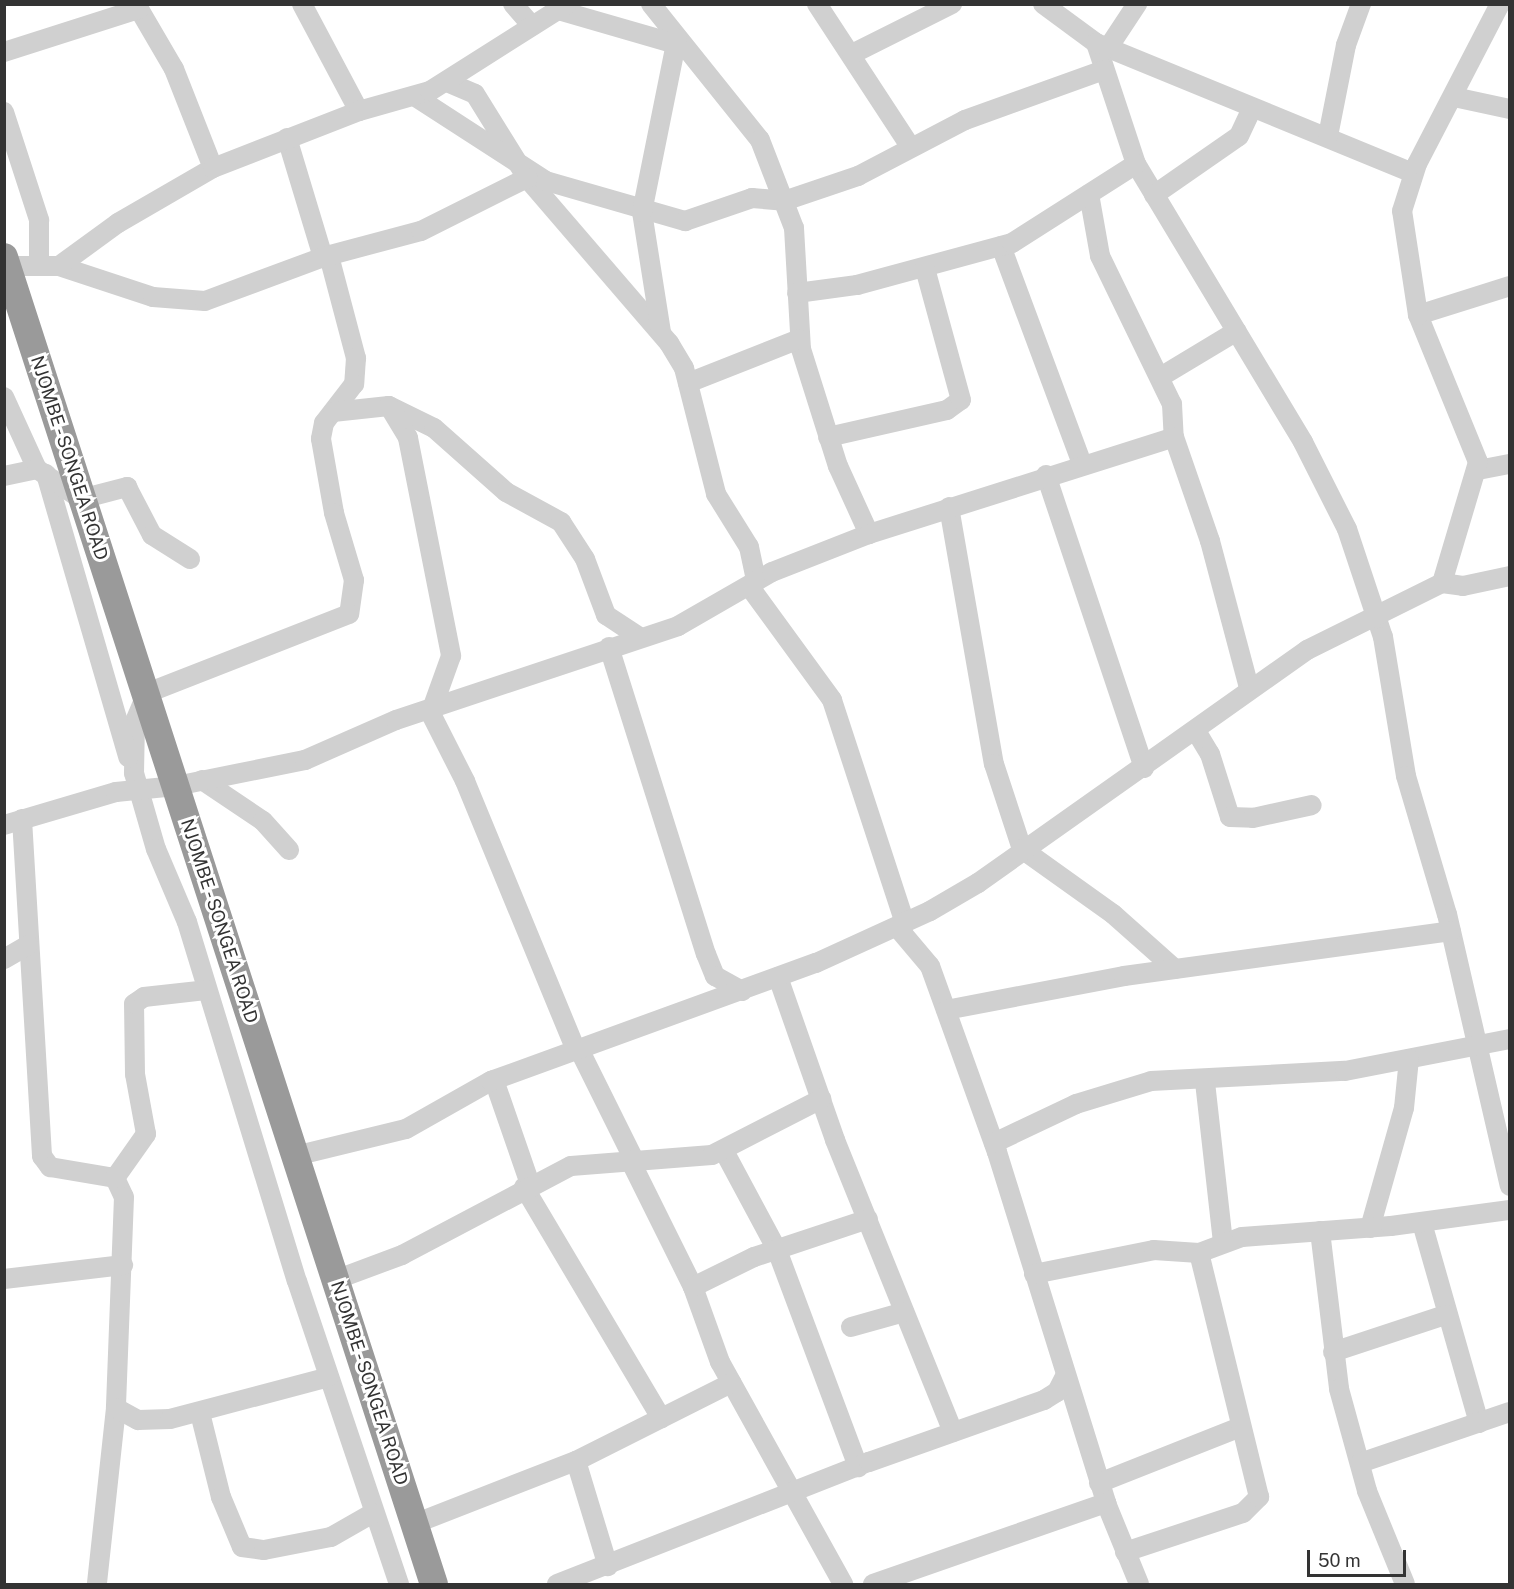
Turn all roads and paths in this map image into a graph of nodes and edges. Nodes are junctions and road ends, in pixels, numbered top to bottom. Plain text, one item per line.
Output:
1 (302, 4) edge
2 (513, 4) edge
3 (651, 4) edge
4 (818, 4) edge
5 (952, 4) edge
6 (1043, 4) edge
7 (1137, 4) edge
8 (1360, 4) edge
9 (1500, 4) edge
10 (562, 7) edge
11 (142, 8) edge
12 (532, 26) junction
13 (677, 41) junction
14 (1102, 46) junction
15 (4, 52) edge
16 (852, 54) junction
17 (1104, 70) junction
18 (447, 82) junction
19 (416, 97) junction
20 (1454, 97) junction
21 (1252, 108) junction
22 (1509, 109) edge
23 (359, 111) junction
24 (4, 112) edge
25 (1328, 136) junction
26 (287, 138) junction
27 (910, 146) junction
28 (1136, 164) junction
29 (213, 168) junction
30 (524, 171) junction
31 (1413, 173) junction
32 (1089, 195) junction
33 (1154, 195) junction
34 (784, 201) junction
35 (642, 212) junction
36 (1001, 246) junction
37 (326, 256) junction
38 (6, 261) edge
39 (39, 263) junction
40 (59, 266) junction
41 (925, 268) junction
42 (1509, 286) edge
43 (797, 293) junction
44 (1418, 315) junction
45 (1237, 331) junction
46 (661, 332) junction
47 (799, 339) junction
48 (1162, 376) junction
49 (688, 383) junction
50 (4, 396) edge
51 (388, 406) junction
52 (333, 412) junction
53 (828, 437) junction
54 (1174, 437) junction
55 (1082, 464) junction
56 (1509, 464) edge
57 (1478, 470) junction
58 (42, 472) junction
59 (1046, 475) junction
60 (4, 476) edge
61 (81, 499) junction
62 (950, 507) junction
63 (869, 534) junction
64 (190, 560) dead end
65 (1509, 576) edge
66 (1442, 583) junction
67 (752, 584) junction
68 (1375, 612) junction
69 (641, 638) junction
70 (609, 647) junction
71 (1249, 688) junction
72 (147, 693) junction
73 (431, 709) junction
74 (157, 727) junction
75 (1196, 731) junction
76 (1144, 768) junction
77 (135, 775) junction
78 (189, 783) junction
79 (1312, 805) dead end
80 (13, 822) edge
81 (1022, 849) junction
82 (289, 850) dead end
83 (901, 925) junction
84 (1450, 932) junction
85 (28, 945) junction
86 (4, 959) edge
87 (1175, 969) junction
88 (712, 970) junction
89 (778, 977) junction
90 (206, 990) junction
91 (742, 991) junction
92 (708, 1003) junction
93 (946, 1010) junction
94 (1509, 1039) edge
95 (1473, 1044) junction
96 (578, 1049) junction
97 (1409, 1059) junction
98 (494, 1080) junction
99 (1205, 1082) junction
100 (821, 1099) junction
101 (994, 1143) junction
102 (724, 1151) junction
103 (295, 1156) junction
104 (632, 1160) junction
105 (115, 1178) junction
106 (527, 1185) junction
107 (1509, 1186) edge
108 (1509, 1210) edge
109 (868, 1219) junction
110 (1422, 1223) junction
111 (1370, 1228) junction
112 (1320, 1231) junction
113 (1223, 1243) junction
114 (777, 1250) junction
115 (1199, 1253) junction
116 (123, 1265) junction
117 (1034, 1274) junction
118 (4, 1279) edge
119 (335, 1280) junction
120 (693, 1287) junction
121 (904, 1312) junction
122 (1445, 1315) junction
123 (851, 1327) dead end
124 (1333, 1352) junction
125 (329, 1377) junction
126 (1064, 1378) junction
127 (731, 1383) junction
128 (116, 1408) junction
129 (1509, 1412) edge
130 (201, 1413) junction
131 (661, 1418) junction
132 (1479, 1423) junction
133 (1238, 1428) junction
134 (953, 1432) junction
135 (576, 1461) junction
136 (1360, 1463) junction
137 (858, 1467) junction
138 (1099, 1483) junction
139 (791, 1496) junction
140 (1106, 1503) junction
141 (373, 1513) junction
142 (414, 1524) junction
143 (1125, 1552) junction
144 (608, 1566) junction
145 (97, 1584) edge
146 (399, 1584) edge
147 (434, 1584) edge
148 (557, 1584) edge
149 (843, 1584) edge
150 (873, 1584) edge
151 (1139, 1584) edge
152 (1405, 1584) edge

1 - 23 street
2 - 12 street
3 - 13 street
4 - 16 street
5 - 16 street
6 - 14 street
7 - 14 street
8 - 25 street
9 - 20 street
10 - 12 street
10 - 13 street
11 - 15 street
11 - 29 street
12 - 18 street
13 - 34 street
13 - 35 street
14 - 17 street
14 - 21 street
16 - 27 street
17 - 27 street
17 - 28 street
18 - 19 street
18 - 30 street
19 - 23 street
19 - 30 street
20 - 22 street
20 - 31 street
21 - 25 street
21 - 33 street
23 - 26 street
24 - 39 street
25 - 31 street
26 - 29 street
26 - 37 street
27 - 34 street
28 - 32 street
28 - 33 street
29 - 40 street
30 - 35 street
30 - 37 street
30 - 46 street
31 - 44 street
32 - 36 street
32 - 48 street
33 - 45 street
34 - 35 street
34 - 43 street
35 - 46 street
36 - 41 street
36 - 55 street
37 - 40 street
37 - 52 street
38 - 39 street
38 - 61 highway, NJOMBE - SONGEA ROAD
39 - 40 street
41 - 43 street
41 - 53 street
42 - 44 street
43 - 47 street
44 - 57 street
45 - 48 street
45 - 68 street
46 - 49 street
47 - 49 street
47 - 53 street
48 - 54 street
49 - 67 street
50 - 58 street
51 - 52 street
51 - 69 street
51 - 73 street
52 - 72 street
53 - 63 street
54 - 55 street
54 - 71 street
55 - 59 street
56 - 57 street
57 - 66 street
58 - 60 street
58 - 61 street
58 - 77 street
59 - 62 street
59 - 76 street
61 - 64 street
61 - 72 highway, NJOMBE - SONGEA ROAD
62 - 63 street
62 - 81 street
63 - 67 street
65 - 66 street
66 - 68 street
67 - 69 street
67 - 83 street
68 - 71 street
68 - 84 street
69 - 70 street
70 - 73 street
70 - 88 street
71 - 75 street
72 - 74 highway, NJOMBE - SONGEA ROAD
72 - 77 street
73 - 78 street
73 - 96 street
74 - 77 street
74 - 78 highway, NJOMBE - SONGEA ROAD
75 - 76 street
75 - 79 street
76 - 81 street
77 - 78 street
77 - 80 street
77 - 90 street
78 - 82 street
78 - 103 highway, NJOMBE - SONGEA ROAD
80 - 85 street
81 - 83 street
81 - 87 street
83 - 89 street
83 - 93 street
84 - 87 street
84 - 95 street
85 - 86 street
85 - 105 street
87 - 93 street
88 - 91 street
88 - 92 street
89 - 91 street
89 - 100 street
90 - 105 street
90 - 125 street
91 - 92 street
92 - 96 street
93 - 101 street
94 - 95 street
95 - 97 street
95 - 107 street
96 - 98 street
96 - 104 street
97 - 99 street
97 - 111 street
98 - 103 street
98 - 106 street
99 - 101 street
99 - 113 street
100 - 102 street
100 - 109 street
101 - 117 street
102 - 104 street
102 - 114 street
103 - 119 highway, NJOMBE - SONGEA ROAD
104 - 106 street
104 - 120 street
105 - 116 street
106 - 119 street
106 - 131 street
108 - 110 street
109 - 114 street
109 - 121 street
110 - 111 street
110 - 122 street
111 - 112 street
112 - 113 street
112 - 124 street
113 - 115 street
114 - 120 street
114 - 137 street
115 - 117 street
115 - 133 street
116 - 118 street
116 - 128 street
117 - 126 street
119 - 142 highway, NJOMBE - SONGEA ROAD
120 - 127 street
121 - 123 street
121 - 134 street
122 - 124 street
122 - 132 street
124 - 136 street
125 - 130 street
125 - 141 street
126 - 134 street
126 - 138 street
127 - 131 street
127 - 139 street
128 - 130 street
128 - 145 street
129 - 132 street
130 - 141 street
131 - 135 street
132 - 136 street
133 - 138 street
133 - 143 street
134 - 137 street
135 - 142 street
135 - 144 street
136 - 152 street
137 - 139 street
138 - 140 street
139 - 144 street
139 - 149 street
140 - 143 street
140 - 150 street
141 - 146 street
142 - 147 highway, NJOMBE - SONGEA ROAD
143 - 151 street
144 - 148 street

